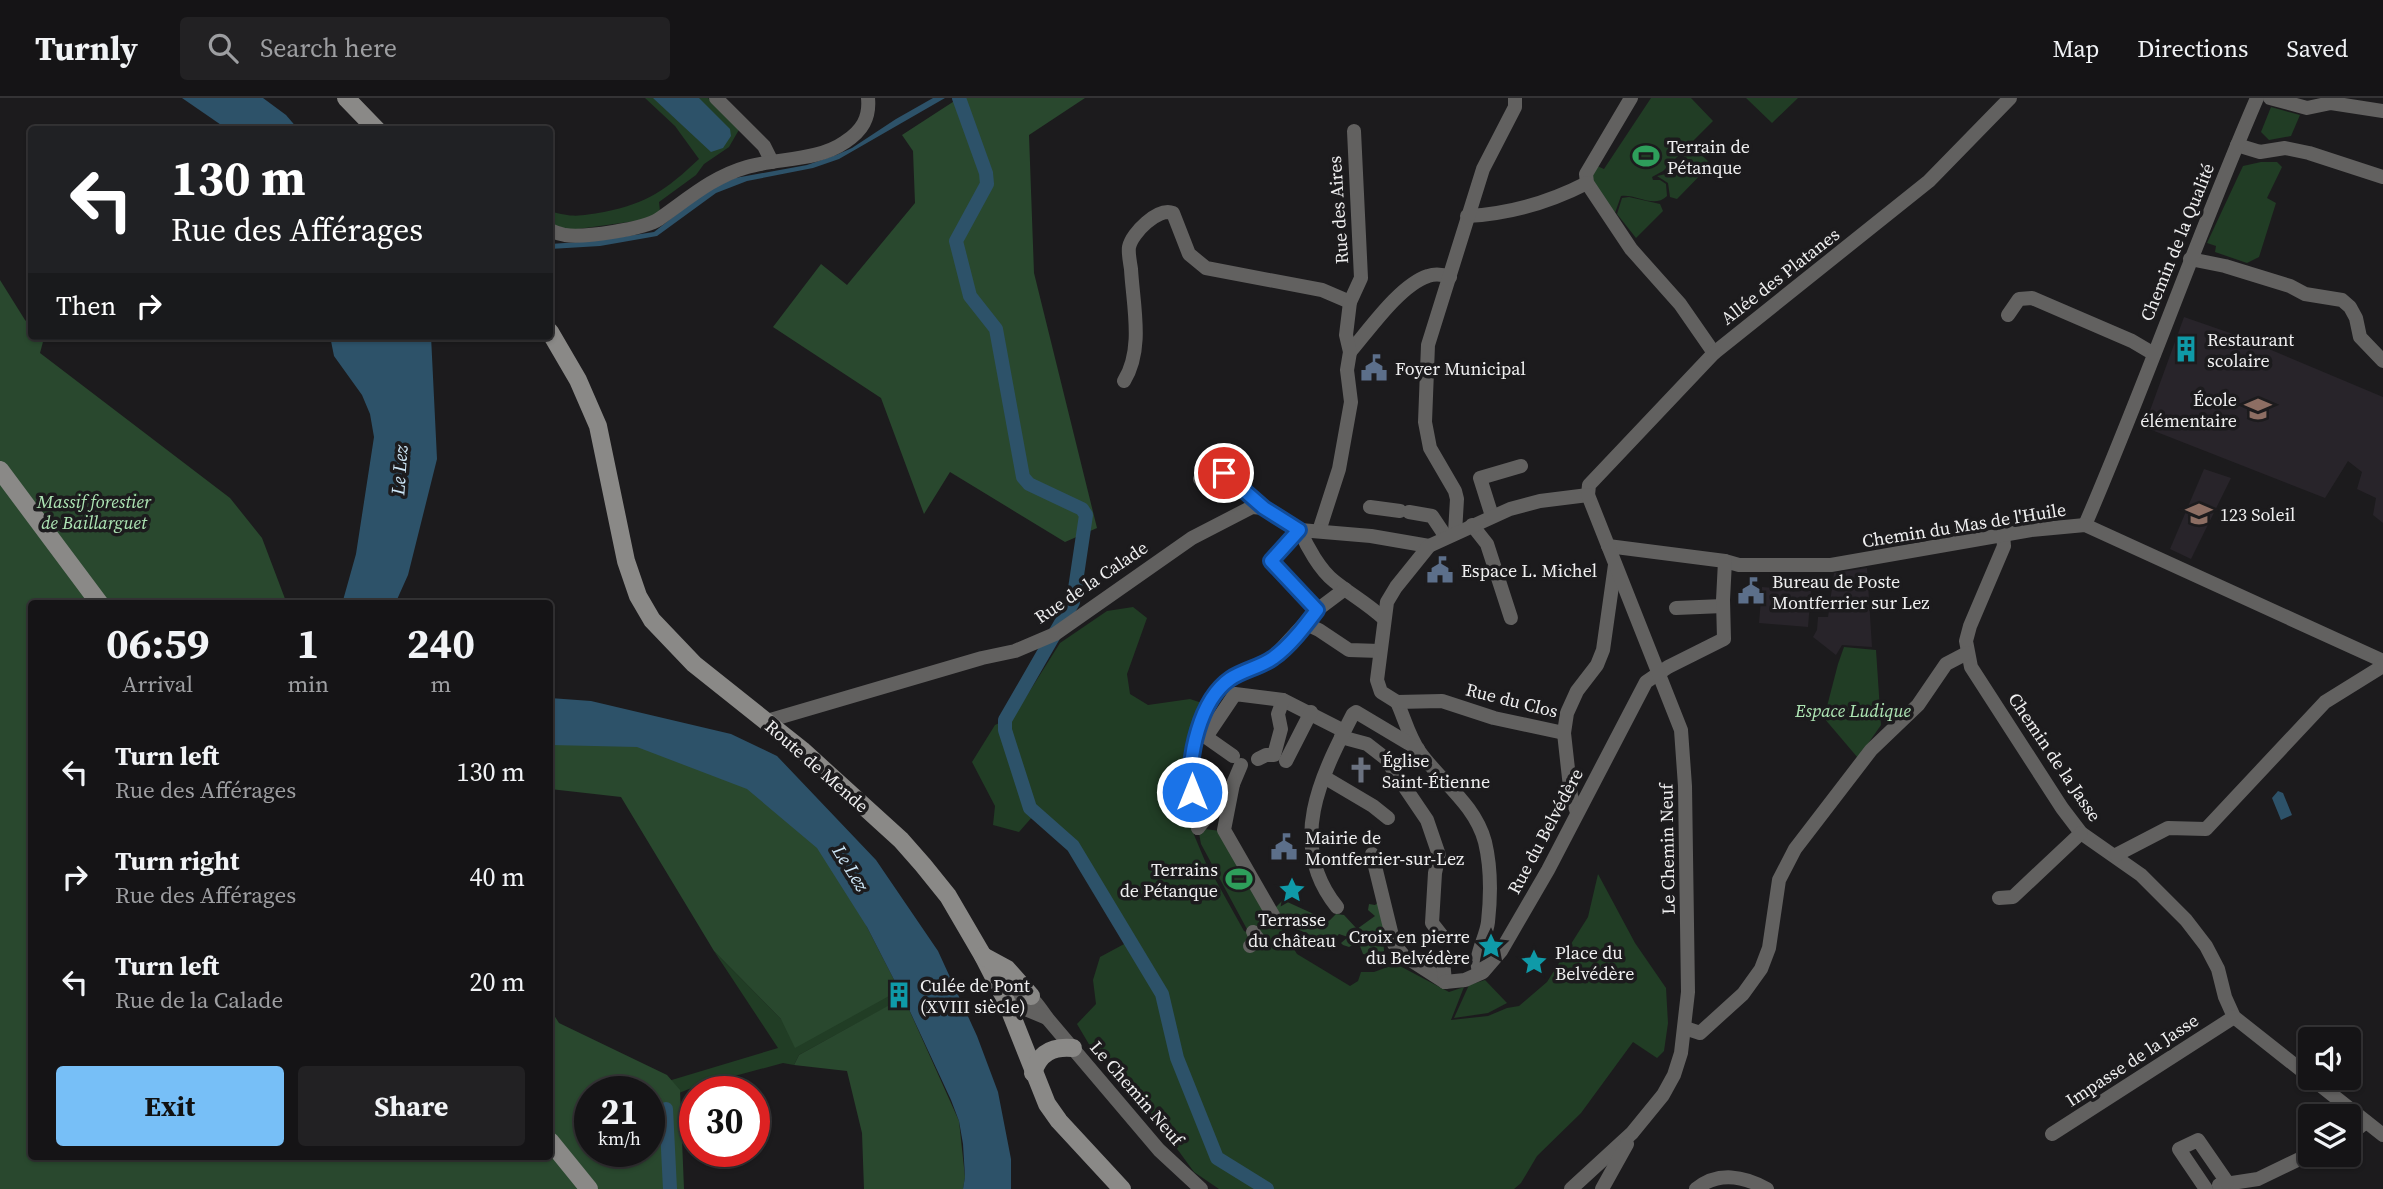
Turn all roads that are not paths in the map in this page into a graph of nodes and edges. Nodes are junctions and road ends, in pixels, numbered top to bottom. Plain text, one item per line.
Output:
1 (346, 98) edge
2 (716, 98) edge
3 (868, 98) edge
4 (1516, 98) edge
5 (1631, 98) edge
6 (2010, 98) edge
7 (2257, 98) edge
8 (2270, 98) edge
9 (2383, 111) edge
10 (373, 126) edge
11 (1354, 131) dead end
12 (2237, 145) junction
13 (772, 162) junction
14 (2383, 177) edge
15 (1587, 183) junction
16 (1467, 216) junction
17 (553, 231) edge
18 (2190, 259) junction
19 (1450, 276) junction
20 (1350, 302) junction
21 (2008, 315) dead end
22 (553, 336) edge
23 (1350, 352) junction
24 (1714, 353) junction
25 (2154, 354) junction
26 (2383, 361) edge
27 (1124, 381) dead end
28 (1521, 466) dead end
29 (0, 470) edge
30 (1200, 479) dead end
31 (1583, 495) junction
32 (1370, 507) dead end
33 (1264, 508) junction
34 (1492, 516) junction
35 (1472, 525) junction
36 (2085, 525) junction
37 (1300, 530) junction
38 (1319, 531) junction
39 (1450, 535) junction
40 (2003, 535) junction
41 (1429, 546) junction
42 (1608, 546) junction
43 (1726, 561) junction
44 (1615, 565) junction
45 (1345, 589) junction
46 (97, 600) edge
47 (1723, 606) junction
48 (1676, 608) dead end
49 (1317, 610) junction
50 (1383, 618) junction
51 (1511, 618) dead end
52 (1306, 624) junction
53 (1380, 651) junction
54 (1967, 653) junction
55 (2383, 663) edge
56 (1659, 672) junction
57 (1283, 700) junction
58 (1397, 702) junction
59 (1311, 712) junction
60 (767, 721) junction
61 (1564, 733) junction
62 (1201, 734) junction
63 (1342, 734) junction
64 (1418, 749) junction
65 (1258, 759) dead end
66 (1286, 761) dead end
67 (1324, 776) junction
68 (1233, 784) junction
69 (1577, 812) junction
70 (1388, 818) dead end
71 (2081, 833) junction
72 (1372, 854) dead end
73 (2116, 855) junction
74 (1999, 898) dead end
75 (1337, 907) dead end
76 (1274, 917) dead end
77 (1443, 937) dead end
78 (983, 956) junction
79 (1443, 960) dead end
80 (1480, 973) junction
81 (1444, 982) junction
82 (1031, 996) junction
83 (1004, 997) junction
84 (2234, 1017) junction
85 (1047, 1018) junction
86 (1685, 1028) junction
87 (1073, 1048) junction
88 (1033, 1073) junction
89 (2366, 1122) junction
90 (2361, 1126) edge
91 (1632, 1133) junction
92 (2052, 1134) dead end
93 (2383, 1135) edge
94 (553, 1145) edge
95 (2298, 1160) edge
96 (2227, 1182) junction
97 (589, 1189) edge
98 (1122, 1189) edge
99 (1201, 1189) edge
100 (1571, 1189) edge
101 (1602, 1189) edge
102 (1696, 1189) edge
103 (1767, 1189) edge
104 (2207, 1189) edge

1 - 10 street
2 - 13 street
3 - 13 street
4 - 16 street
5 - 15 street
6 - 24 street, Allée des Platanes
7 - 12 street, Chemin de la Qualité
8 - 9 street
11 - 20 street, Rue des Aires
12 - 14 street
12 - 18 street, Chemin de la Qualité
13 - 17 street
15 - 16 street
15 - 24 street
16 - 19 street
18 - 25 street, Chemin de la Qualité
18 - 26 street
19 - 23 street
19 - 39 street
20 - 23 street, Rue des Aires
20 - 27 street
21 - 25 street, Chemin de la Qualité
22 - 60 street, Route de Mende
23 - 38 street, Rue des Aires
24 - 31 street, Allée des Platanes
25 - 36 street, Chemin de la Qualité
28 - 34 street
29 - 46 street
30 - 33 street
31 - 34 street
31 - 42 street, Le Chemin Neuf
32 - 39 street
33 - 37 street
33 - 60 street, Rue de la Calade
34 - 35 street
35 - 39 street
35 - 51 street
36 - 40 street, Chemin du Mas de l'Huile
36 - 55 street, Chemin du Mas de l'Huile
37 - 38 street
37 - 45 street
37 - 49 street
38 - 41 street
39 - 41 street
40 - 43 street, Chemin du Mas de l'Huile
40 - 54 street
41 - 50 street
42 - 43 street, Chemin du Mas de l'Huile
42 - 44 street, Le Chemin Neuf
43 - 47 street
44 - 56 street, Le Chemin Neuf
44 - 61 street, Rue du Clos
45 - 49 street
45 - 50 street
47 - 48 street
47 - 56 street
49 - 52 street
50 - 53 street
52 - 53 street
52 - 62 street
53 - 58 street
54 - 71 street, Chemin de la Jasse
54 - 86 street
55 - 73 street
56 - 69 street, Rue du Belvédère
56 - 86 street, Le Chemin Neuf
57 - 59 street
57 - 62 street
57 - 65 street
58 - 61 street, Rue du Clos
58 - 64 street
59 - 63 street
59 - 66 street
60 - 78 street, Route de Mende
61 - 69 street
62 - 68 street
62 - 68 street
63 - 64 street
63 - 67 street
63 - 77 street
64 - 80 street
67 - 70 street
67 - 75 street
68 - 76 street
69 - 80 street, Rue du Belvédère
71 - 73 street, Chemin de la Jasse
71 - 74 street
72 - 81 street
73 - 84 street, Chemin de la Jasse
78 - 82 street
78 - 83 street, Route de Mende
79 - 81 street
80 - 81 street
82 - 83 street
82 - 85 street, Le Chemin Neuf
83 - 85 street, Le Chemin Neuf
83 - 88 street, Route de Mende
84 - 89 street
84 - 92 street, Impasse de la Jasse
85 - 87 street, Le Chemin Neuf
86 - 91 street, Le Chemin Neuf
87 - 88 street
87 - 99 street, Le Chemin Neuf
88 - 98 street, Route de Mende
89 - 90 street
89 - 93 street
91 - 100 street, Le Chemin Neuf
91 - 101 street
94 - 97 street
95 - 96 street
96 - 104 street
96 - 104 street
102 - 103 street

